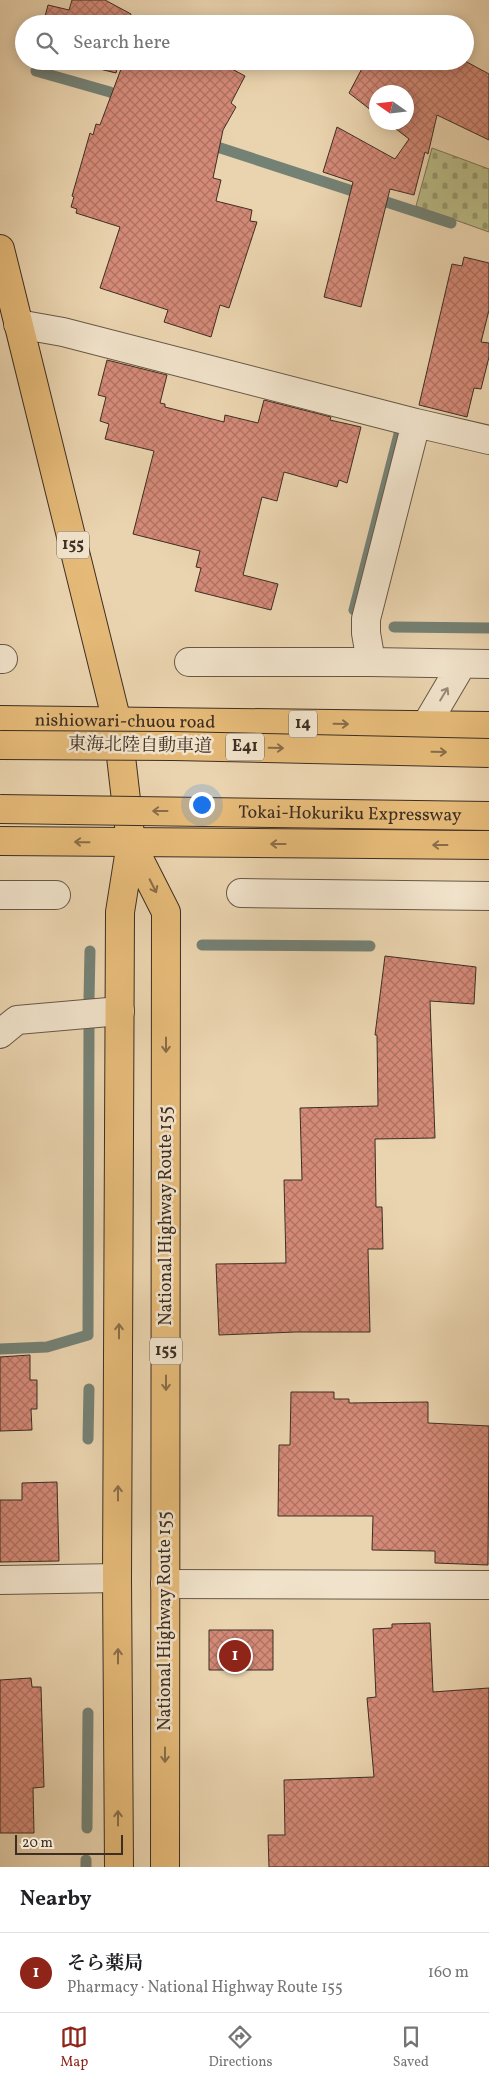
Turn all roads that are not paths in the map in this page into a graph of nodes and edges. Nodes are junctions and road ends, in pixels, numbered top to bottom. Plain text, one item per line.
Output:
1 (0, 249) edge
2 (18, 324) junction
3 (416, 423) junction
4 (489, 440) edge
5 (188, 662) dead end
6 (371, 662) junction
7 (462, 664) junction
8 (489, 664) edge
9 (0, 720) edge
10 (117, 722) junction
11 (426, 725) junction
12 (489, 726) edge
13 (0, 739) edge
14 (0, 745) edge
15 (173, 746) junction
16 (489, 753) edge
17 (0, 809) edge
18 (489, 816) edge
19 (0, 841) edge
20 (131, 843) junction
21 (489, 845) edge
22 (241, 893) dead end
23 (0, 895) edge
24 (56, 895) dead end
25 (489, 896) edge
26 (120, 1012) junction
27 (0, 1034) edge
28 (117, 1578) junction
29 (0, 1580) edge
30 (165, 1584) junction
31 (489, 1586) edge
32 (118, 1867) edge
33 (165, 1867) edge

1 - 2 main road, National Highway Route 155 / 155
2 - 3 street
2 - 10 main road, National Highway Route 155 / 155
3 - 4 street
3 - 6 street
5 - 6 street
6 - 7 street
7 - 8 street
11 -> 7 street
9 - 10 main road, nishiowari-chuou road / 14
10 -> 11 main road, nishiowari-chuou road / 14
10 - 20 main road, National Highway Route 155 / 155
11 - 12 main road, nishiowari-chuou road / 14
13 - 15 main road, bridge
14 - 15 main road, 東海北陸自動車道 / E41, bridge
15 -> 16 main road, 東海北陸自動車道 / E41, bridge
18 -> 17 main road, Tokai-Hokuriku Expressway, bridge
20 -> 19 main road
21 -> 20 main road
20 - 26 main road, National Highway Route 155 / 155
20 -> 30 main road, National Highway Route 155 / 155
22 - 25 street
23 - 24 street
26 - 27 street
28 -> 26 main road, National Highway Route 155 / 155
28 - 29 street
32 -> 28 main road, National Highway Route 155 / 155
30 - 31 street
30 -> 33 main road, National Highway Route 155 / 155

